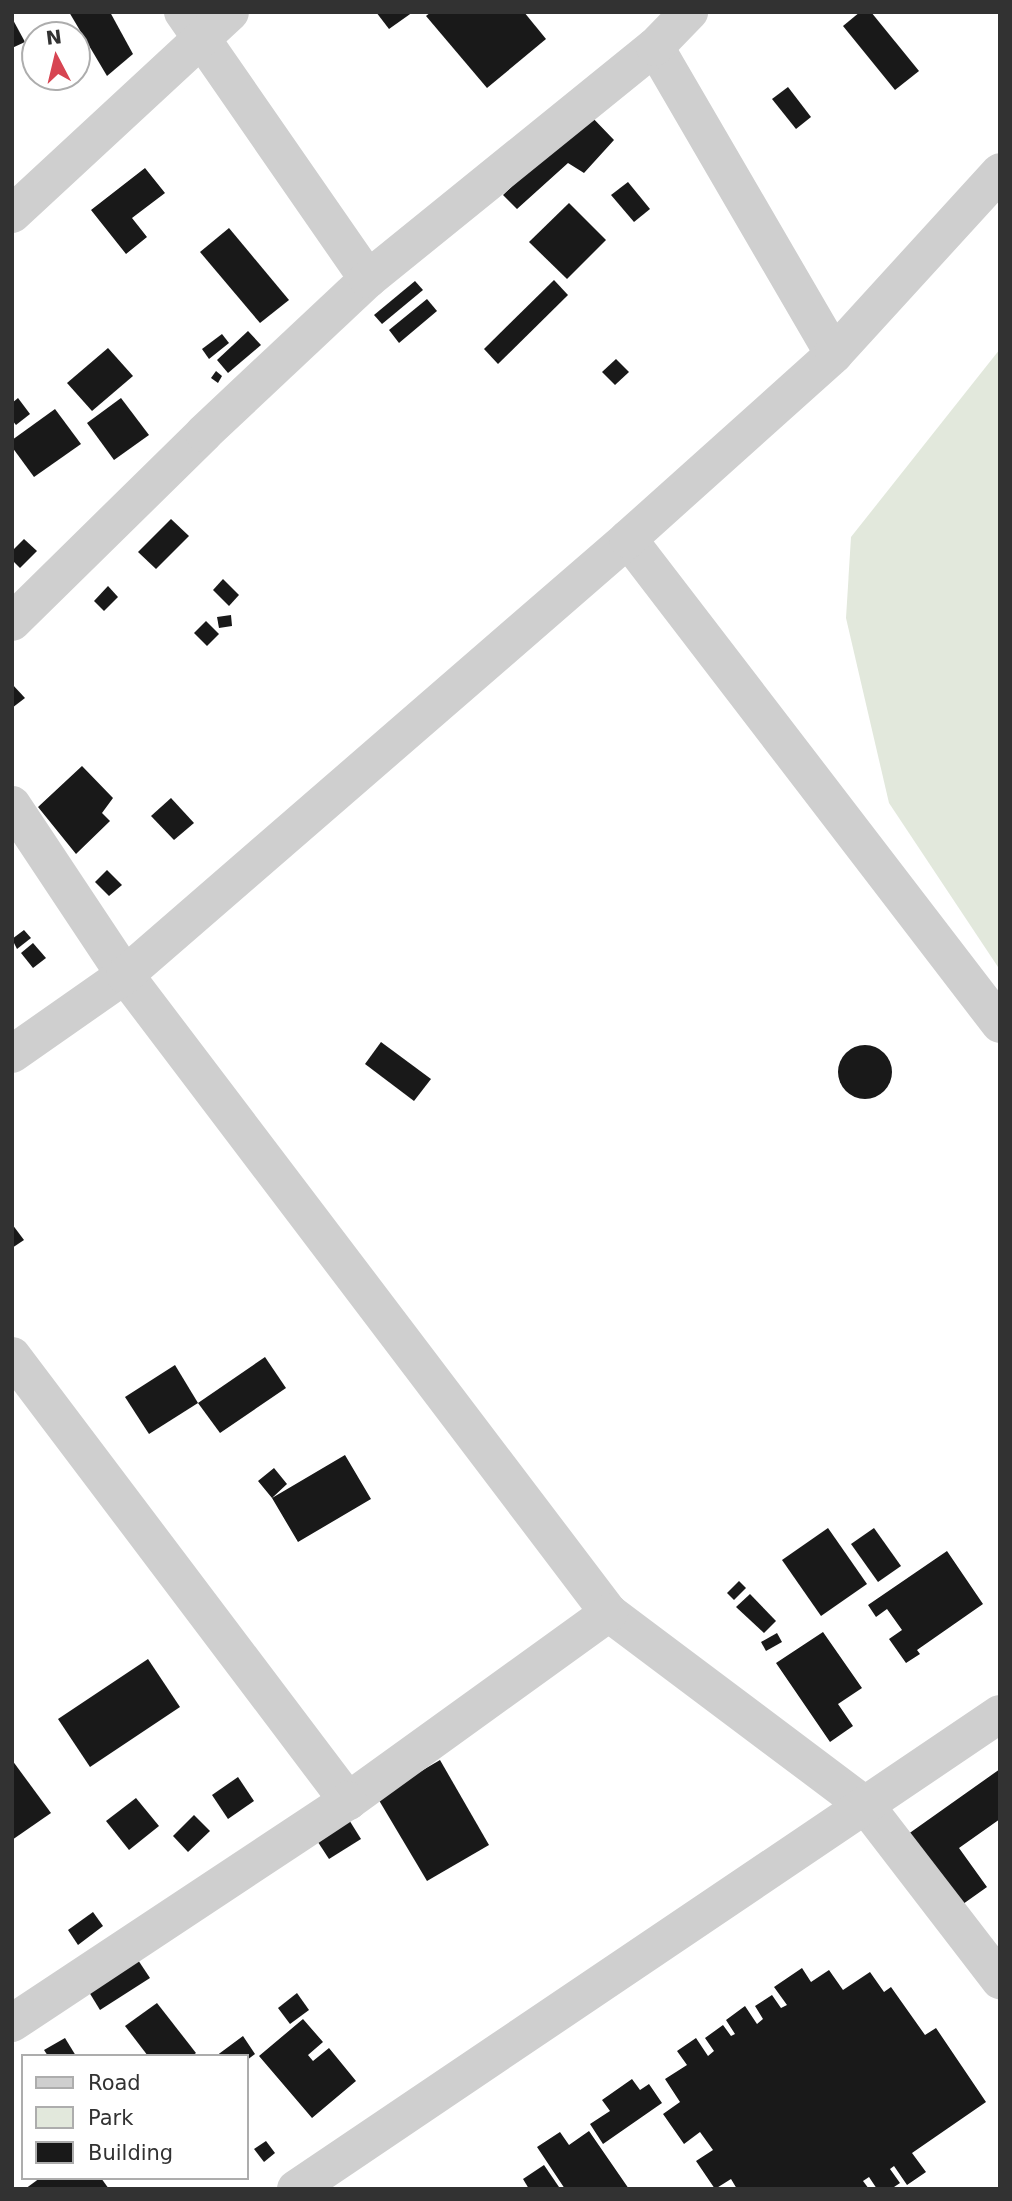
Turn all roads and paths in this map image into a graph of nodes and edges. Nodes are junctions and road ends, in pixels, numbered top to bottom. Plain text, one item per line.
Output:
1 (230, 12) edge
2 (689, 12) edge
3 (192, 26) edge
4 (655, 47) junction
5 (1000, 172) edge
6 (12, 214) edge
7 (368, 279) junction
8 (834, 354) junction
9 (628, 539) junction
10 (12, 621) edge
11 (12, 805) edge
12 (125, 975) junction
13 (1000, 1024) edge
14 (12, 1054) edge
15 (12, 1356) edge
16 (609, 1613) junction
17 (1000, 1714) edge
18 (348, 1801) junction
19 (866, 1806) junction
20 (1000, 1980) edge
21 (12, 2023) edge
22 (302, 2187) edge

1 - 3 street
2 - 4 street
3 - 6 street
3 - 7 street
4 - 7 street
4 - 8 street
5 - 8 street
7 - 10 street
8 - 9 street
9 - 12 street
9 - 13 street
11 - 12 street
12 - 14 street
12 - 16 street
15 - 18 street
16 - 18 street
16 - 19 street
17 - 19 street
18 - 21 street
19 - 20 street
19 - 22 street

